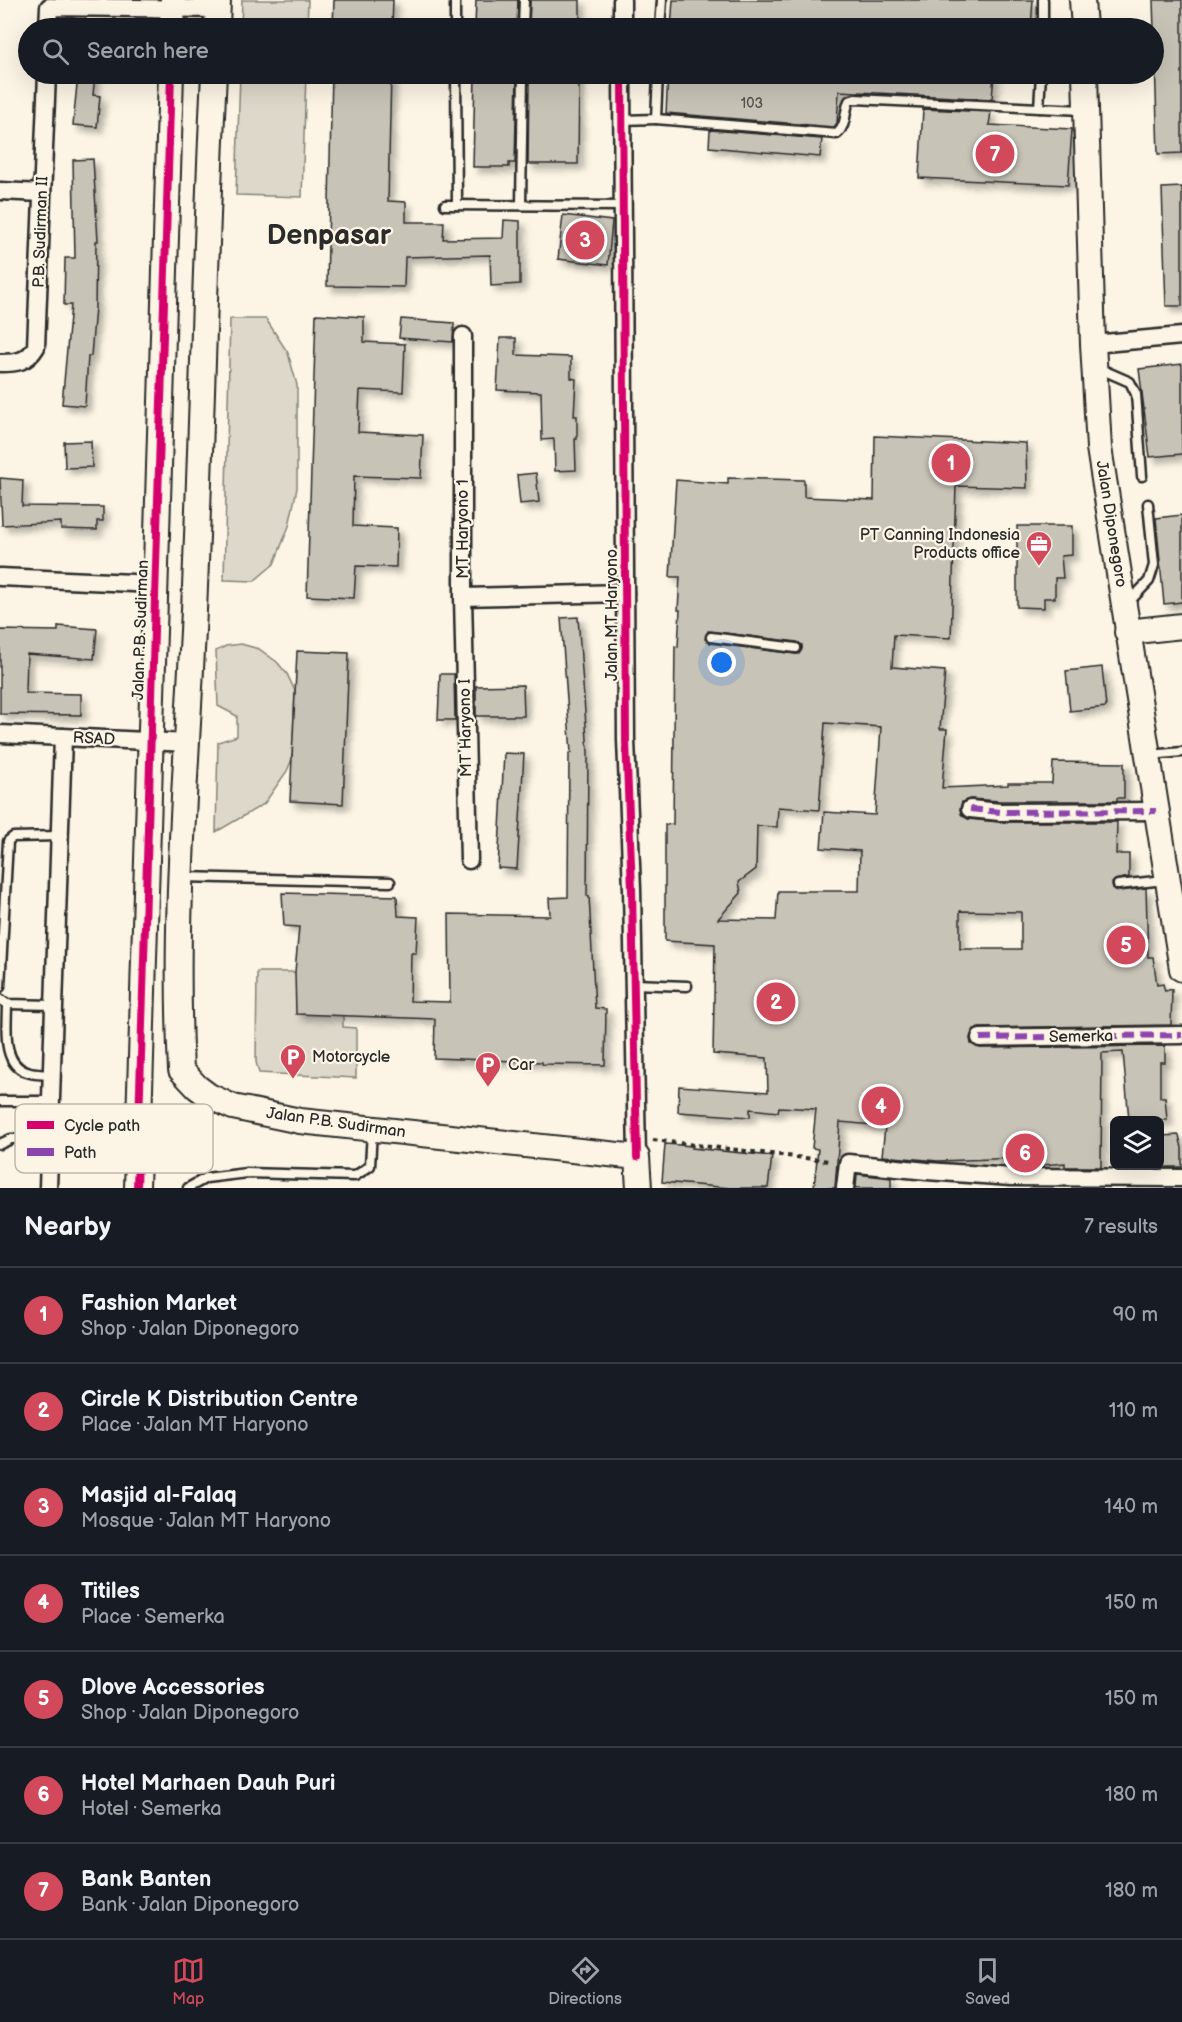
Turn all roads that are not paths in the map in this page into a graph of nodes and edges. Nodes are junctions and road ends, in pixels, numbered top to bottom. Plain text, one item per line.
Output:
1 (455, 0) edge
2 (524, 0) edge
3 (622, 0) edge
4 (662, 0) edge
5 (1043, 0) edge
6 (1083, 0) edge
7 (173, 12) edge
8 (217, 12) edge
9 (48, 18) edge
10 (455, 18) edge
11 (523, 18) edge
12 (622, 18) edge
13 (661, 18) edge
14 (1043, 18) edge
15 (1084, 18) edge
16 (46, 84) edge
17 (171, 84) edge
18 (214, 84) edge
19 (456, 84) edge
20 (523, 84) edge
21 (622, 84) edge
22 (658, 84) edge
23 (1040, 84) edge
24 (1085, 84) edge
25 (1039, 108) junction
26 (1086, 110) junction
27 (656, 119) junction
28 (622, 120) junction
29 (0, 191) edge
30 (42, 193) junction
31 (521, 204) junction
32 (445, 205) dead end
33 (457, 205) junction
34 (623, 206) junction
35 (463, 336) dead end
36 (1182, 336) edge
37 (1094, 355) junction
38 (0, 363) edge
39 (1142, 476) dead end
40 (1148, 504) dead end
41 (0, 577) edge
42 (156, 584) junction
43 (625, 593) junction
44 (463, 597) junction
45 (1123, 607) junction
46 (1182, 626) edge
47 (1127, 632) junction
48 (711, 637) dead end
49 (796, 648) dead end
50 (0, 734) edge
51 (63, 737) junction
52 (151, 742) junction
53 (188, 743) junction
54 (1182, 752) edge
55 (1149, 755) junction
56 (970, 809) dead end
57 (1156, 811) junction
58 (60, 836) junction
59 (469, 860) dead end
60 (182, 877) junction
61 (1174, 879) edge
62 (390, 882) dead end
63 (1118, 885) dead end
64 (1182, 969) edge
65 (634, 984) junction
66 (687, 986) dead end
67 (0, 987) edge
68 (3, 1002) edge
69 (54, 1005) junction
70 (1182, 1035) edge
71 (980, 1038) dead end
72 (51, 1075) junction
73 (0, 1101) edge
74 (51, 1101) junction
75 (51, 1104) edge
76 (138, 1104) edge
77 (372, 1130) junction
78 (15, 1139) edge
79 (0, 1144) edge
80 (637, 1148) junction
81 (49, 1173) edge
82 (137, 1173) edge
83 (1182, 1178) edge
84 (48, 1188) edge
85 (137, 1188) edge
86 (188, 1188) edge
87 (639, 1188) edge
88 (845, 1188) edge

1 - 10 lane
2 - 11 lane
3 - 12 street
4 - 13 lane
5 - 14 lane
6 - 15 main road
7 - 8 street
7 - 9 street
16 - 30 street, P.B. Sudirman II
17 - 42 main road, Jalan P.B. Sudirman
18 - 53 main road, Jalan P.B. Sudirman
19 - 33 lane
20 - 31 lane
21 - 28 street, Jalan MT Haryono
22 - 27 lane
23 - 25 lane
24 - 26 main road, Jalan Diponegoro
25 - 26 lane
25 - 27 lane
26 - 37 main road, Jalan Diponegoro
27 - 28 lane
28 - 34 street, Jalan MT Haryono
29 - 30 street
30 - 38 street, P.B. Sudirman II
31 - 33 lane
31 - 34 lane
32 - 33 lane
34 - 43 street, Jalan MT Haryono
35 - 44 street, MT Haryono 1
36 - 37 street
37 - 39 lane
37 - 45 main road, Jalan Diponegoro
40 - 45 lane
41 - 42 street
42 - 52 main road, Jalan P.B. Sudirman
43 - 44 street, MT Haryono 1
43 - 65 street, Jalan MT Haryono
44 - 59 street, MT Haryono I
45 - 47 main road, Jalan Diponegoro
46 - 47 main road
47 - 55 main road, Jalan Diponegoro
48 - 49 lane
50 - 51 street, RSAD
51 - 52 street, RSAD
51 - 58 street
52 - 53 street, RSAD
52 - 76 main road, Jalan P.B. Sudirman
53 - 60 main road, Jalan P.B. Sudirman
54 - 55 lane
55 - 57 main road, Jalan Diponegoro
56 - 57 street
57 - 61 main road, Jalan Diponegoro
58 - 67 lane
58 - 69 street
60 - 62 lane
60 - 77 main road, Jalan P.B. Sudirman
61 - 63 lane
61 - 64 main road, Jalan Diponegoro
65 - 66 lane
65 - 80 street, Jalan MT Haryono
68 - 69 lane
68 - 72 lane
69 - 72 street
70 - 71 street, Semerka
72 - 74 street
73 - 74 lane
74 - 75 street
77 - 80 main road, Jalan P.B. Sudirman
77 - 86 lane
78 - 79 lane
80 - 87 main road
81 - 84 street
82 - 85 main road, Jalan P.B. Sudirman
83 - 88 street

